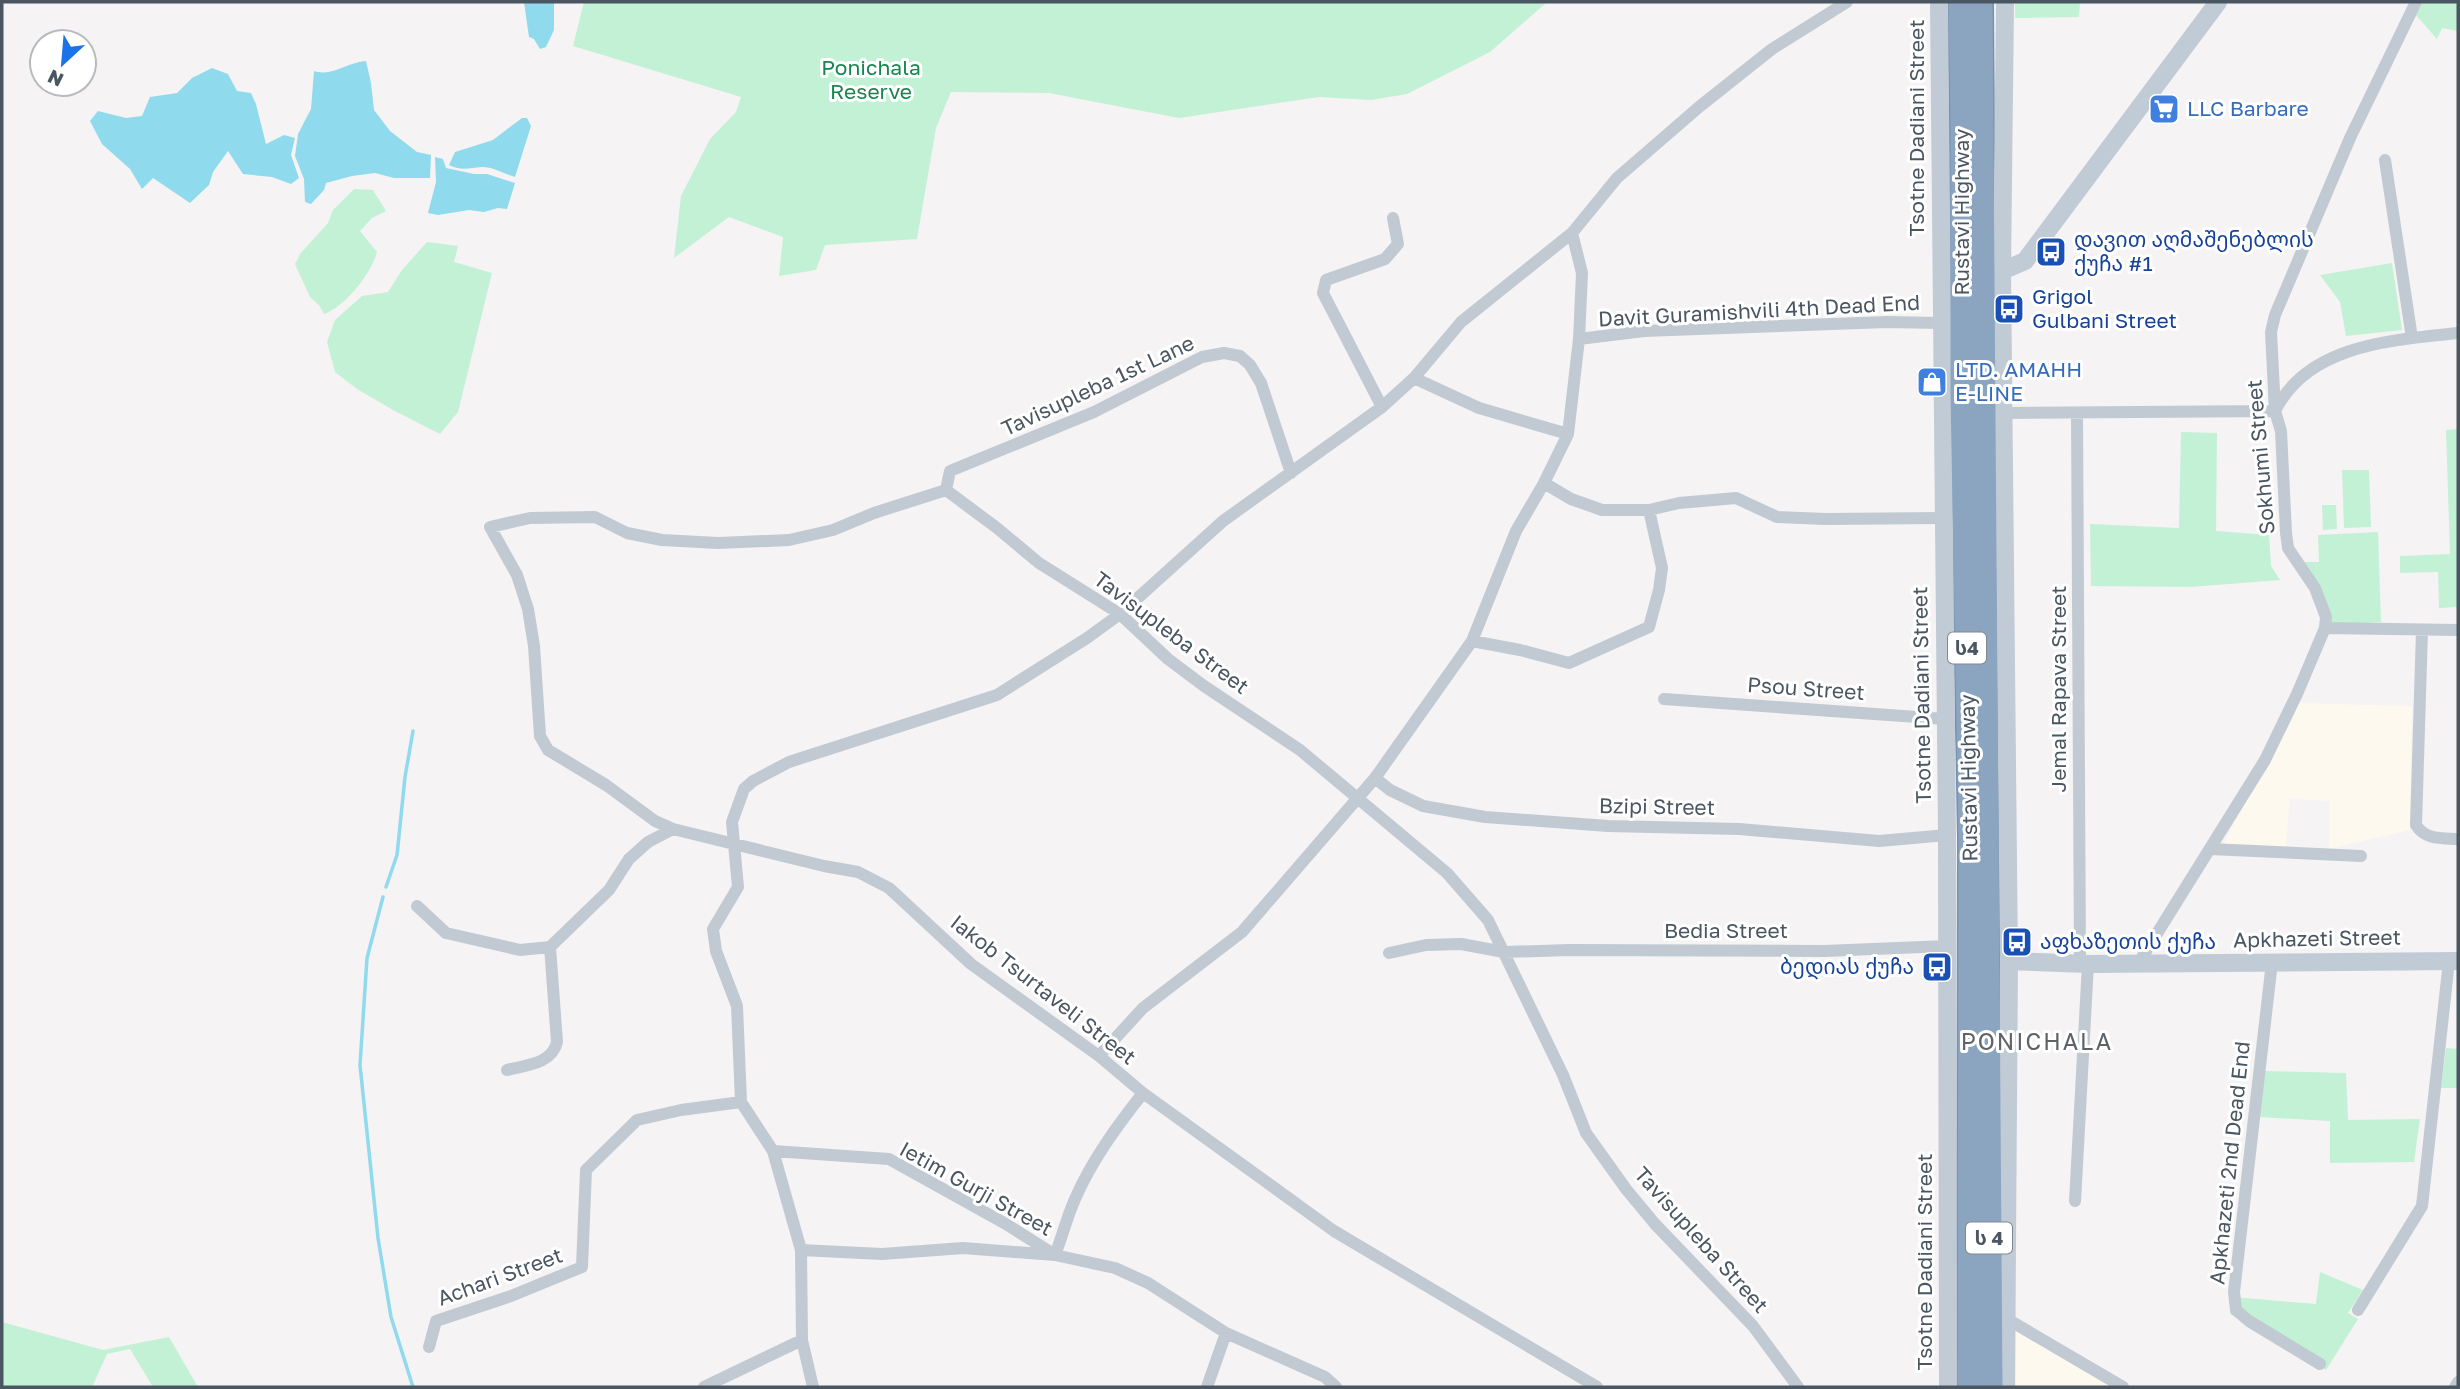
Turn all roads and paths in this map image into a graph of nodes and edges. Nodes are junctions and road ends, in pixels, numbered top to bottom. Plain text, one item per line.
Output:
1 (1847, 2) edge
2 (1939, 2) edge
3 (1960, 2) edge
4 (1981, 2) edge
5 (2005, 2) edge
6 (2218, 2) edge
7 (2416, 2) edge
8 (2385, 160) dead end
9 (1393, 218) dead end
10 (1572, 233) junction
11 (2002, 271) junction
12 (1940, 323) junction
13 (2458, 333) edge
14 (2412, 338) junction
15 (1579, 339) junction
16 (1414, 378) junction
17 (1382, 407) junction
18 (2275, 411) junction
19 (2003, 413) junction
20 (2077, 414) junction
21 (1568, 434) junction
22 (1291, 473) junction
23 (1544, 483) junction
24 (946, 490) junction
25 (1649, 510) junction
26 (1942, 518) junction
27 (1120, 614) junction
28 (2325, 628) junction
29 (2422, 630) junction
30 (2458, 630) edge
31 (1472, 640) junction
32 (1664, 699) dead end
33 (1945, 719) junction
34 (1376, 778) junction
35 (1357, 797) junction
36 (673, 829) junction
37 (1947, 835) junction
38 (2458, 839) edge
39 (735, 844) junction
40 (2210, 849) junction
41 (2361, 856) dead end
42 (417, 906) dead end
43 (1947, 946) junction
44 (550, 947) junction
45 (1504, 952) junction
46 (1389, 953) dead end
47 (2009, 961) junction
48 (2454, 961) edge
49 (2272, 962) junction
50 (2084, 964) junction
51 (2138, 964) junction
52 (1098, 1056) junction
53 (507, 1070) dead end
54 (1143, 1093) junction
55 (741, 1102) junction
56 (774, 1152) junction
57 (1989, 1165) joint
58 (2074, 1201) dead end
59 (801, 1250) junction
60 (1055, 1255) junction
61 (2358, 1310) dead end
62 (2007, 1319) junction
63 (1226, 1333) junction
64 (802, 1340) junction
65 (429, 1347) dead end
66 (2320, 1364) dead end
67 (2458, 1382) edge
68 (704, 1387) edge
69 (813, 1387) edge
70 (1208, 1387) edge
71 (1336, 1387) edge
72 (1597, 1387) edge
73 (1798, 1387) edge
74 (1948, 1387) edge
75 (1969, 1387) edge
76 (1991, 1387) edge
77 (2006, 1387) edge
78 (2123, 1387) edge
79 (2455, 1387) edge

1 - 10 street
2 - 12 street, Tsotne Dadiani Street
3 - 75 highway, Rustavi Highway / ს4
4 - 57 highway, Rustavi Highway / ს4
5 - 11 street
6 - 11 street
7 - 18 street, Sokhumi Street
8 - 14 street
9 - 17 street
10 - 15 street
10 - 16 street
11 - 19 street
12 - 15 street, Davit Guramishvili 4th Dead End
12 - 26 street, Tsotne Dadiani Street
13 - 14 street
14 - 18 street
15 - 21 street
16 - 17 street
16 - 21 street
17 - 22 street
18 - 20 street
18 - 28 street, Sokhumi Street
19 - 20 street
19 - 47 street
20 - 50 street, Jemal Rapava Street
21 - 23 street
22 - 24 street, Tavisupleba 1st Lane
22 - 27 street
23 - 25 street
23 - 31 street
24 - 27 street, Tavisupleba Street
24 - 36 street
25 - 26 street
25 - 31 street
26 - 33 street, Tsotne Dadiani Street
27 - 35 street, Tavisupleba Street
27 - 39 street
28 - 29 street
28 - 40 street
29 - 30 street
29 - 38 street
31 - 34 street
32 - 33 street, Psou Street
33 - 37 street, Tsotne Dadiani Street
34 - 35 street
34 - 37 street, Bzipi Street
35 - 45 street, Tavisupleba Street
35 - 52 street
36 - 39 street, Iakob Tsurtaveli Street
36 - 44 street
37 - 43 street, Tsotne Dadiani Street
39 - 52 street, Iakob Tsurtaveli Street
39 - 55 street
40 - 41 street
40 - 51 street
42 - 44 street
43 - 45 street, Bedia Street
43 - 74 street, Tsotne Dadiani Street
44 - 53 street
45 - 46 street, Bedia Street
45 - 73 street, Tavisupleba Street
47 - 50 street, Apkhazeti Street
47 - 62 street
48 - 49 street, Apkhazeti Street
48 - 61 street
49 - 51 street, Apkhazeti Street
49 - 66 street, Apkhazeti 2nd Dead End
50 - 51 street, Apkhazeti Street
50 - 58 street, Jemal Rapava Street
52 - 54 street, Iakob Tsurtaveli Street
54 - 60 street
54 - 72 street, Iakob Tsurtaveli Street
55 - 56 street
55 - 65 street, Achari Street
56 - 59 street
56 - 60 street, Ietim Gurji Street
57 - 76 highway, Rustavi Highway / ს 4
59 - 60 street
59 - 64 street
60 - 63 street, Ietim Gurji Street
62 - 77 street
62 - 78 street
63 - 70 street
63 - 71 street, Ietim Gurji Street
64 - 68 street
64 - 69 street
67 - 79 street

